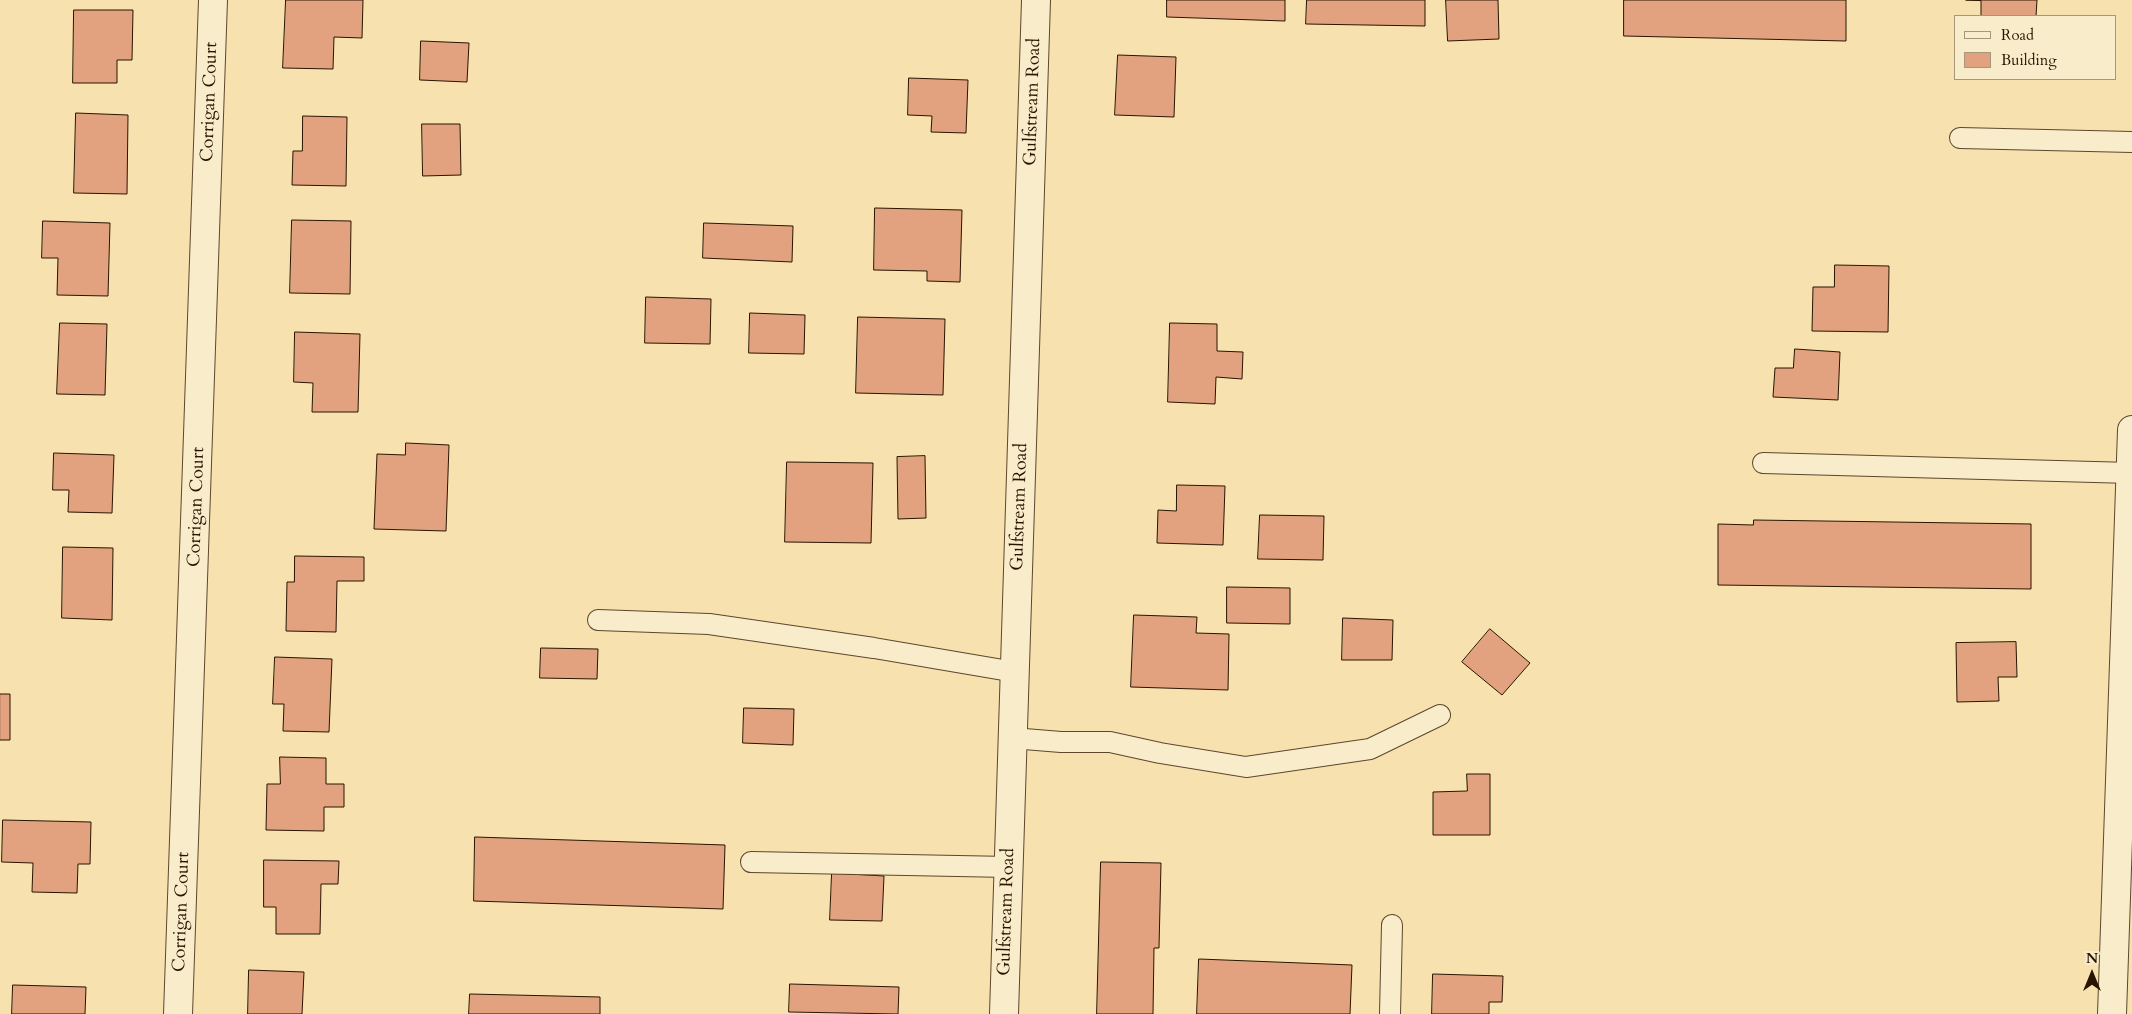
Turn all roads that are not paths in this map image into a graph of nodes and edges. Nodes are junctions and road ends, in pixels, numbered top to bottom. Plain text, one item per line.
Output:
1 (213, 0) edge
2 (1036, 0) edge
3 (1960, 138) dead end
4 (2132, 142) edge
5 (2132, 430) edge
6 (1763, 463) dead end
7 (2131, 473) edge
8 (598, 620) dead end
9 (1014, 672) junction
10 (1440, 715) dead end
11 (1012, 738) junction
12 (2127, 745) edge
13 (751, 862) dead end
14 (1008, 866) junction
15 (1392, 925) dead end
16 (178, 1014) edge
17 (1004, 1014) edge
18 (1390, 1014) edge
19 (2112, 1014) edge

1 - 16 street, Corrigan Court
2 - 9 street, Gulfstream Road
3 - 4 lane
5 - 7 street
6 - 7 lane
7 - 12 street
8 - 9 lane
9 - 11 street, Gulfstream Road
10 - 11 lane
11 - 14 street, Gulfstream Road
12 - 19 street
13 - 14 lane
14 - 17 street, Gulfstream Road
15 - 18 lane

